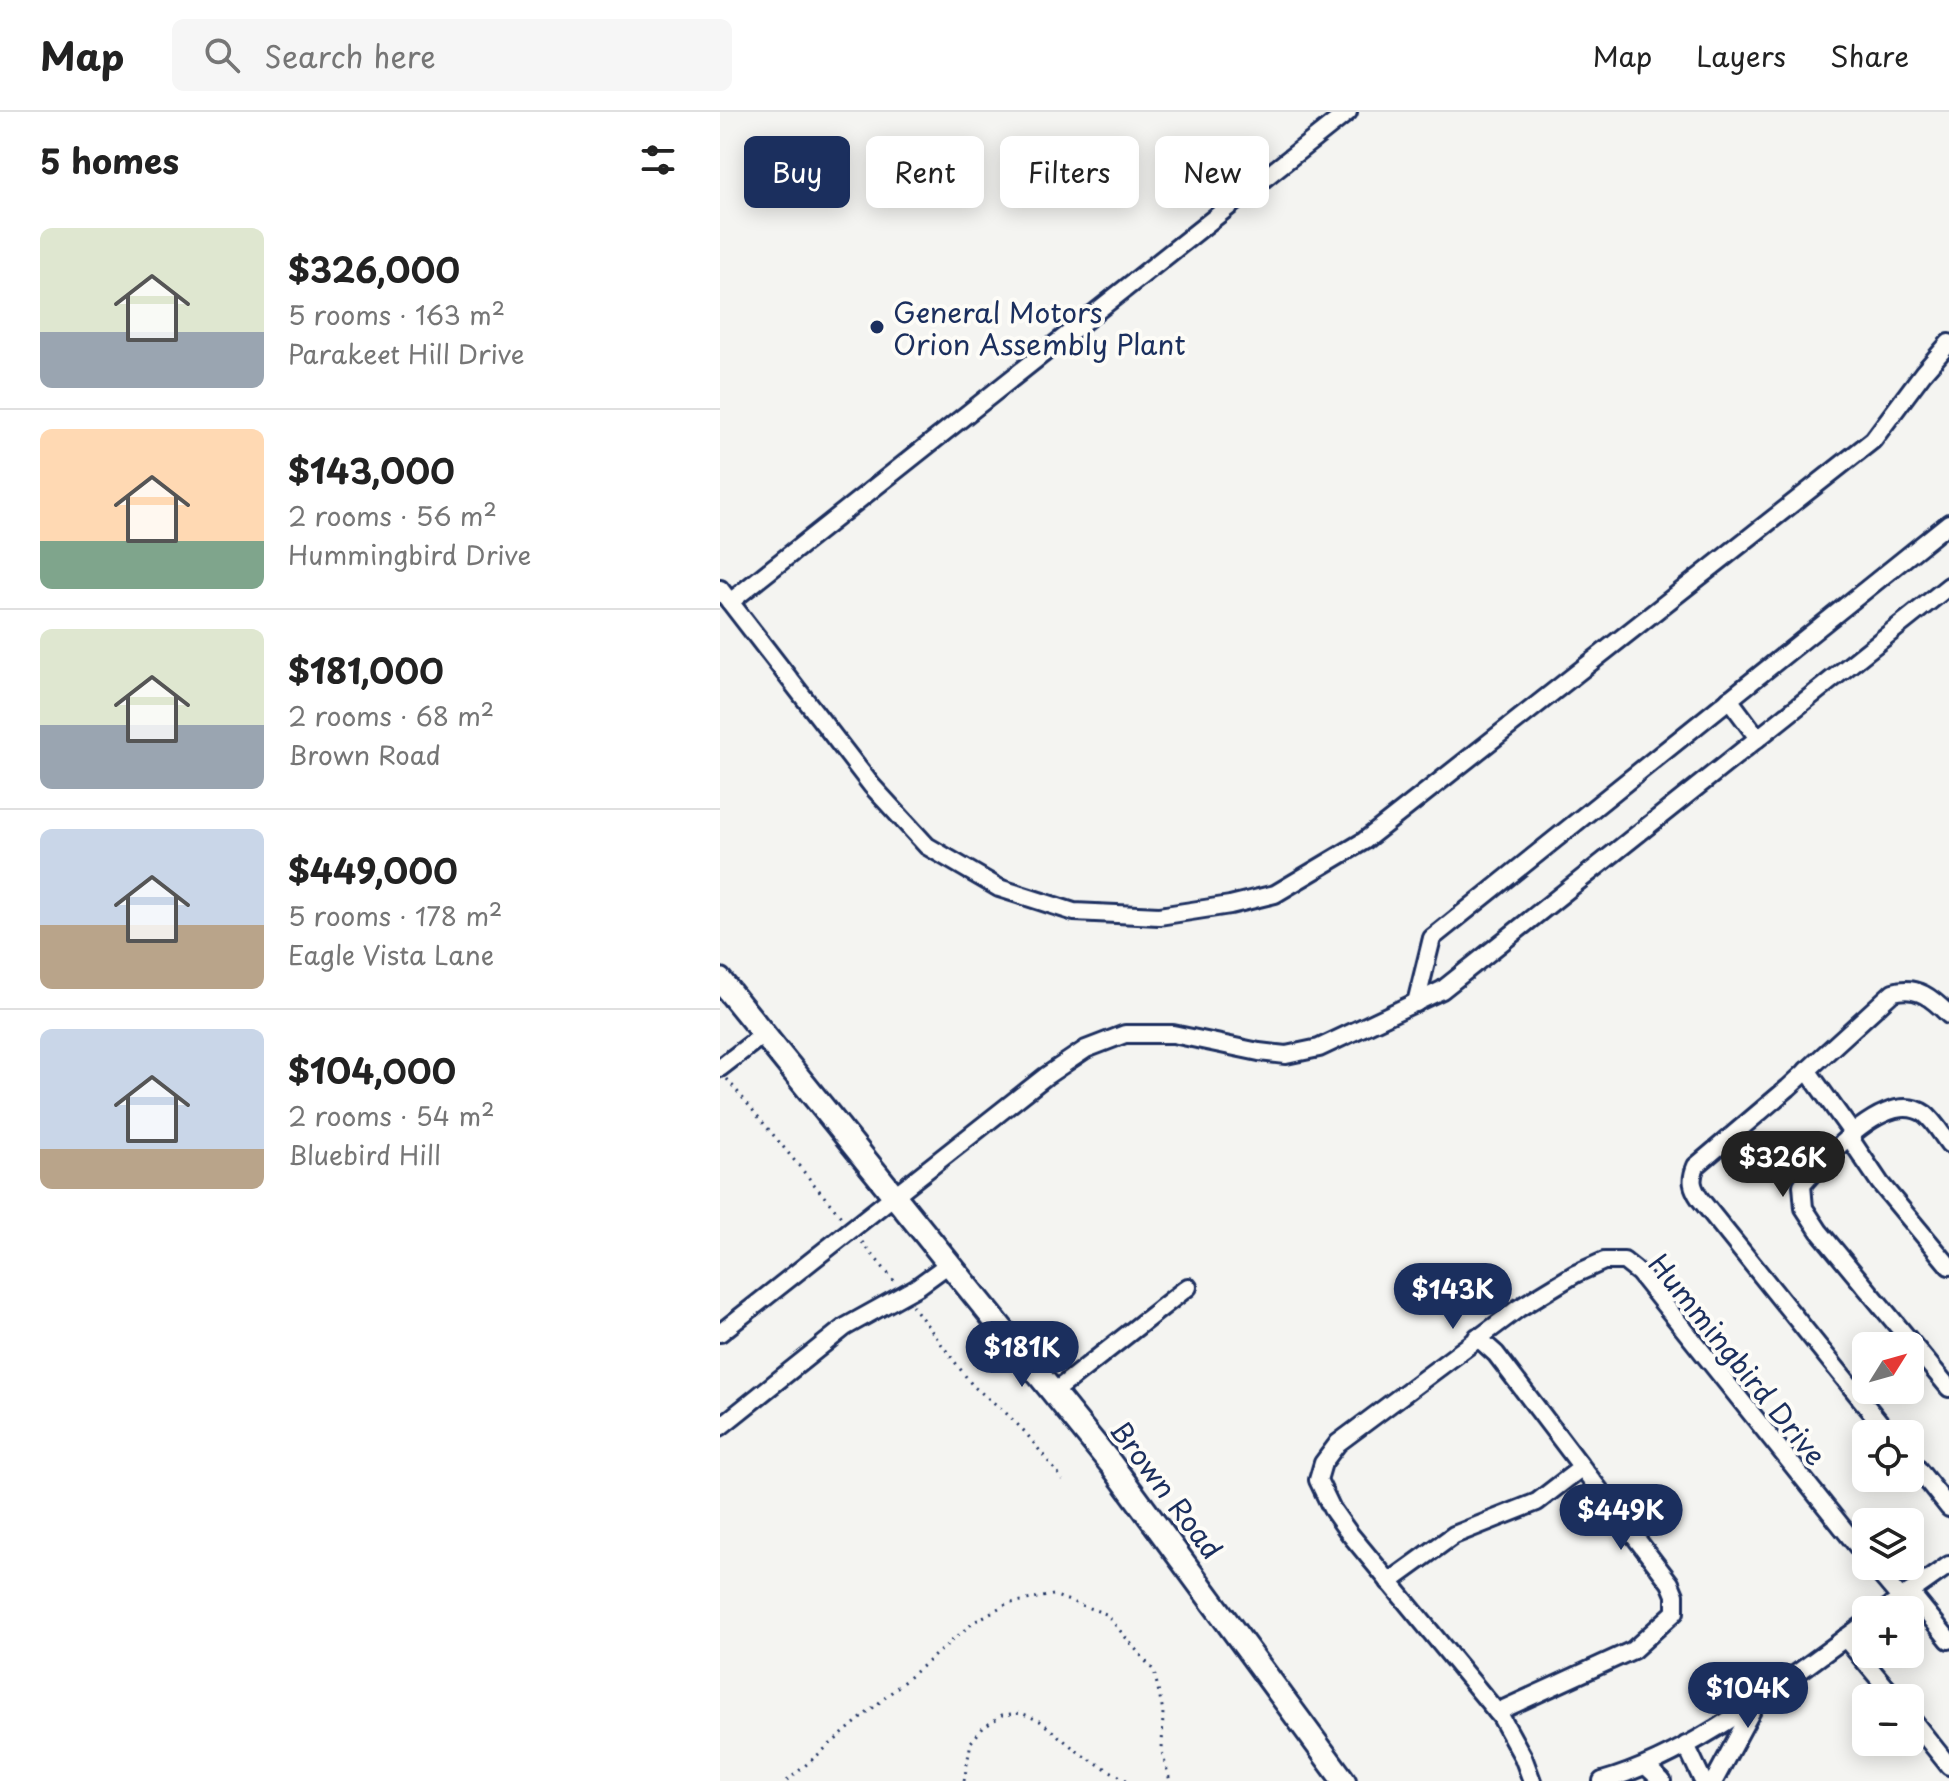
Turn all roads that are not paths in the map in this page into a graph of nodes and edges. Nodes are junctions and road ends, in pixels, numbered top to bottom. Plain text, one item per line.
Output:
1 (1348, 112) edge
2 (1949, 343) edge
3 (1949, 523) edge
4 (1949, 586) edge
5 (725, 595) edge
6 (1729, 699) junction
7 (1758, 738) junction
8 (720, 980) edge
9 (1416, 1003) junction
10 (1949, 1015) edge
11 (764, 1034) junction
12 (720, 1069) edge
13 (1807, 1070) junction
14 (1851, 1136) junction
15 (1949, 1144) edge
16 (894, 1194) junction
17 (950, 1263) junction
18 (1949, 1266) edge
19 (1188, 1287) dead end
20 (720, 1333) edge
21 (1477, 1337) junction
22 (1949, 1388) edge
23 (1054, 1392) junction
24 (1877, 1420) edge
25 (720, 1427) edge
26 (1581, 1468) junction
27 (1924, 1477) edge
28 (1949, 1508) edge
29 (1852, 1539) edge
30 (1949, 1565) edge
31 (1888, 1580) edge
32 (1389, 1582) junction
33 (1905, 1596) joint
34 (1924, 1615) edge
35 (1852, 1633) edge
36 (1845, 1638) junction
37 (1949, 1640) edge
38 (1883, 1684) edge
39 (1757, 1700) junction
40 (1497, 1712) junction
41 (1924, 1735) edge
42 (1686, 1745) junction
43 (1646, 1766) junction
44 (1949, 1766) edge
45 (1344, 1781) edge
46 (1532, 1781) edge
47 (1602, 1781) edge
48 (1662, 1781) edge
49 (1703, 1781) edge
50 (1714, 1781) edge

1 - 5 street
2 - 5 street
3 - 6 street
4 - 7 street
6 - 7 street
6 - 9 street
7 - 9 street
8 - 11 main road, Brown Road
9 - 16 street
10 - 13 street
11 - 12 street
11 - 16 main road, Brown Road
13 - 14 street
13 - 24 street
14 - 15 street
14 - 18 street
14 - 22 street
16 - 17 main road, Brown Road
16 - 20 street
17 - 23 main road, Brown Road
17 - 25 street
19 - 23 street
21 - 26 street
21 - 29 street, Hummingbird Drive
21 - 32 street, Hummingbird Drive
23 - 45 main road, Brown Road
26 - 32 street
26 - 40 street
27 - 28 street
30 - 33 street
31 - 33 street
32 - 40 street, Hummingbird Drive
34 - 37 street
35 - 36 street
36 - 38 street
36 - 39 street
39 - 42 street
39 - 50 street
40 - 46 street, Hummingbird Drive
41 - 44 street
42 - 43 street
42 - 49 street
43 - 47 street
43 - 48 street

